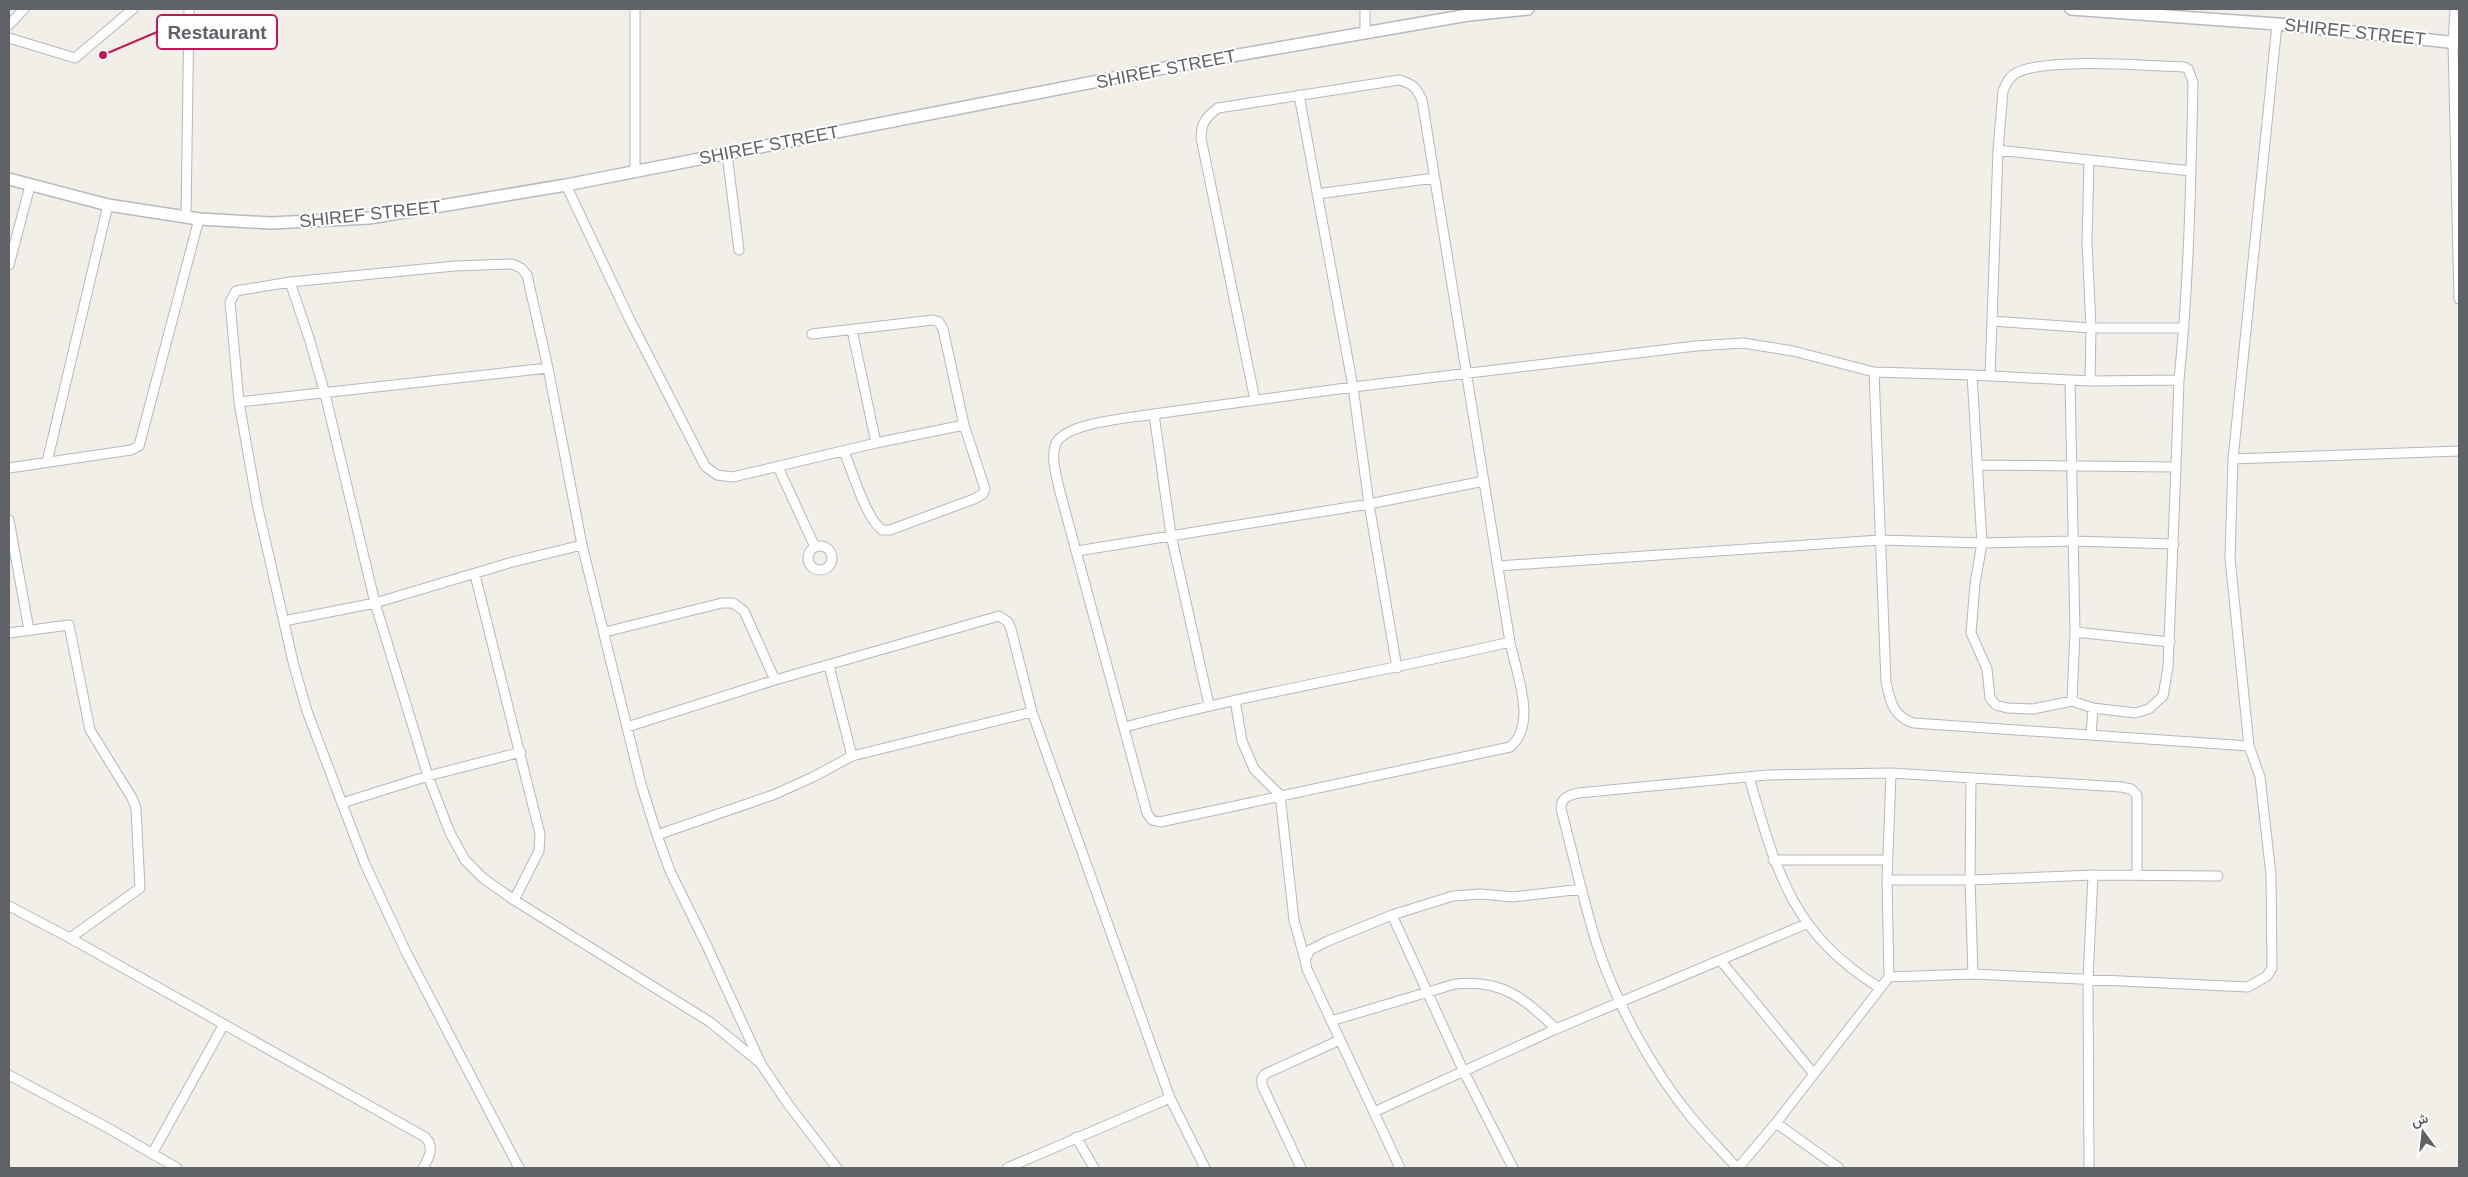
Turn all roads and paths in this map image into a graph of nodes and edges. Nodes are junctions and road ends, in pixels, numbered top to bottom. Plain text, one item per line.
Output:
1 (24, 9) edge
2 (134, 9) edge
3 (189, 9) edge
4 (635, 9) edge
5 (1365, 9) edge
6 (1528, 9) edge
7 (2071, 9) edge
8 (2096, 9) edge
9 (2455, 9) edge
10 (10, 22) edge
11 (2277, 24) junction
12 (1365, 33) junction
13 (9, 38) edge
14 (2456, 43) edge
15 (1299, 96) junction
16 (1998, 150) junction
17 (727, 154) junction
18 (2089, 162) junction
19 (2191, 171) junction
20 (635, 172) junction
21 (1434, 178) junction
22 (9, 179) edge
23 (566, 185) junction
24 (30, 186) junction
25 (1317, 194) junction
26 (108, 206) junction
27 (186, 217) junction
28 (199, 219) junction
29 (739, 250) dead end
30 (9, 265) edge
31 (290, 282) junction
32 (2459, 299) edge
33 (1992, 321) junction
34 (2091, 328) junction
35 (2184, 328) junction
36 (852, 330) junction
37 (812, 334) dead end
38 (548, 368) junction
39 (1874, 372) junction
40 (1466, 374) junction
41 (1972, 375) junction
42 (1990, 375) junction
43 (2070, 380) junction
44 (2090, 380) junction
45 (2179, 380) junction
46 (1353, 387) junction
47 (325, 394) junction
48 (1255, 400) junction
49 (239, 402) junction
50 (1154, 414) junction
51 (964, 425) junction
52 (876, 443) junction
53 (2459, 451) edge
54 (844, 452) junction
55 (2233, 459) junction
56 (47, 462) junction
57 (1977, 465) junction
58 (2073, 466) junction
59 (2176, 466) junction
60 (778, 467) junction
61 (9, 468) edge
62 (1484, 481) junction
63 (1369, 504) junction
64 (9, 520) edge
65 (1171, 535) junction
66 (1880, 540) junction
67 (2072, 541) junction
68 (1982, 543) junction
69 (2174, 544) junction
70 (582, 545) junction
71 (815, 547) dead end
72 (1077, 551) junction
73 (1498, 566) junction
74 (475, 575) junction
75 (375, 603) junction
76 (284, 621) junction
77 (29, 630) junction
78 (605, 632) junction
79 (2075, 632) junction
80 (9, 633) edge
81 (1510, 642) junction
82 (2170, 642) junction
83 (829, 666) junction
84 (1397, 668) junction
85 (775, 680) junction
86 (1235, 700) junction
87 (2072, 702) junction
88 (1209, 705) junction
89 (2093, 708) junction
90 (1032, 712) junction
91 (627, 727) junction
92 (1124, 727) junction
93 (2091, 736) junction
94 (2249, 746) junction
95 (521, 752) junction
96 (852, 756) junction
97 (1891, 773) junction
98 (428, 776) junction
99 (1749, 777) junction
100 (1971, 778) junction
101 (1280, 795) junction
102 (342, 803) junction
103 (657, 835) junction
104 (1773, 860) junction
105 (1887, 860) junction
106 (2092, 875) junction
107 (2137, 876) junction
108 (2218, 876) dead end
109 (1887, 880) junction
110 (1970, 880) junction
111 (1582, 889) junction
112 (514, 900) junction
113 (9, 906) edge
114 (1392, 915) junction
115 (1806, 924) junction
116 (70, 938) junction
117 (1305, 960) junction
118 (1721, 961) junction
119 (1973, 974) junction
120 (1889, 976) junction
121 (2088, 979) junction
122 (1880, 988) junction
123 (1427, 992) junction
124 (1622, 1003) junction
125 (1331, 1021) junction
126 (224, 1024) junction
127 (1556, 1029) junction
128 (1340, 1040) junction
129 (761, 1064) junction
130 (1463, 1070) junction
131 (1814, 1074) junction
132 (9, 1075) edge
133 (1170, 1098) junction
134 (1374, 1112) junction
135 (1776, 1123) junction
136 (1076, 1137) junction
137 (152, 1154) junction
138 (176, 1168) edge
139 (423, 1168) edge
140 (519, 1168) edge
141 (837, 1168) edge
142 (1007, 1168) edge
143 (1094, 1168) edge
144 (1205, 1168) edge
145 (1301, 1168) edge
146 (1400, 1168) edge
147 (1513, 1168) edge
148 (1737, 1168) edge
149 (1839, 1168) edge
150 (2089, 1168) edge

1 - 10 street
2 - 13 street
3 - 27 street
4 - 20 street
5 - 12 street
6 - 12 main road, SHIREF STREET
7 - 8 main road, SHIREF STREET
8 - 11 main road, SHIREF STREET
9 - 14 street
11 - 14 main road, SHIREF STREET
11 - 55 street
12 - 17 main road, SHIREF STREET
14 - 32 street
15 - 21 street
15 - 25 street
15 - 48 street
16 - 18 street
16 - 19 street
16 - 33 street
17 - 20 main road, SHIREF STREET
17 - 29 street
18 - 19 street
18 - 34 street
19 - 35 street
20 - 23 main road, SHIREF STREET
21 - 25 street
21 - 40 street
22 - 24 main road, SHIREF STREET
23 - 28 main road, SHIREF STREET
23 - 60 street
24 - 26 main road, SHIREF STREET
24 - 30 street
25 - 46 street
26 - 27 main road, SHIREF STREET
26 - 56 street
27 - 28 main road, SHIREF STREET
28 - 56 street
31 - 38 street
31 - 47 street
31 - 49 street
33 - 34 street
33 - 42 street
34 - 35 street
34 - 44 street
35 - 45 street
36 - 37 street
36 - 51 street
36 - 52 street
38 - 47 street
38 - 70 street
39 - 40 street
39 - 41 street
39 - 66 street
40 - 46 street
40 - 62 street
41 - 42 street
41 - 57 street
42 - 43 street
43 - 44 street
43 - 58 street
44 - 45 street
45 - 59 street
46 - 48 street
46 - 63 street
47 - 49 street
47 - 75 street
48 - 50 street
49 - 76 street
50 - 65 street
50 - 72 street
51 - 52 street
51 - 54 street
52 - 54 street
53 - 55 street
54 - 60 street
55 - 94 street
56 - 61 street
57 - 58 street
57 - 68 street
58 - 59 street
58 - 67 street
59 - 69 street
60 - 71 street
62 - 63 street
62 - 73 street
63 - 65 street
63 - 84 street
64 - 77 street
65 - 72 street
65 - 88 street
66 - 68 street
66 - 73 street
66 - 93 street
67 - 68 street
67 - 69 street
67 - 79 street
68 - 87 street
69 - 82 street
70 - 74 street
70 - 78 street
72 - 92 street
73 - 81 street
74 - 75 street
74 - 95 street
75 - 76 street
75 - 98 street
76 - 102 street
77 - 80 street
77 - 116 street
78 - 85 street
78 - 91 street
79 - 82 street
79 - 87 street
81 - 84 street
81 - 101 street
82 - 89 street
83 - 85 street
83 - 90 street
83 - 96 street
84 - 86 street
85 - 91 street
86 - 88 street
86 - 101 street
87 - 89 street
88 - 92 street
89 - 93 street
90 - 96 street
90 - 133 street
91 - 103 street
92 - 101 street
93 - 94 street
94 - 121 street
95 - 98 street
95 - 112 street
96 - 103 street
97 - 99 street
97 - 100 street
97 - 105 street
98 - 102 street
98 - 112 street
99 - 104 street
99 - 111 street
100 - 107 street
100 - 110 street
101 - 117 street
102 - 140 street
103 - 129 street
104 - 105 street
104 - 115 street
105 - 109 street
106 - 107 street
106 - 110 street
106 - 121 street
107 - 108 street
109 - 110 street
109 - 120 street
110 - 119 street
111 - 114 street
111 - 124 street
112 - 129 street
113 - 116 street
114 - 117 street
114 - 123 street
115 - 118 street
115 - 122 street
116 - 126 street
117 - 125 street
118 - 124 street
118 - 131 street
119 - 120 street
119 - 121 street
120 - 122 street
121 - 150 street
122 - 131 street
123 - 125 street
123 - 127 street
123 - 130 street
124 - 127 street
124 - 148 street
125 - 128 street
126 - 137 street
126 - 139 street
127 - 130 street
128 - 134 street
128 - 145 street
129 - 141 street
130 - 134 street
130 - 147 street
131 - 135 street
132 - 137 street
133 - 136 street
133 - 144 street
134 - 146 street
135 - 148 street
135 - 149 street
136 - 142 street
136 - 143 street
137 - 138 street

